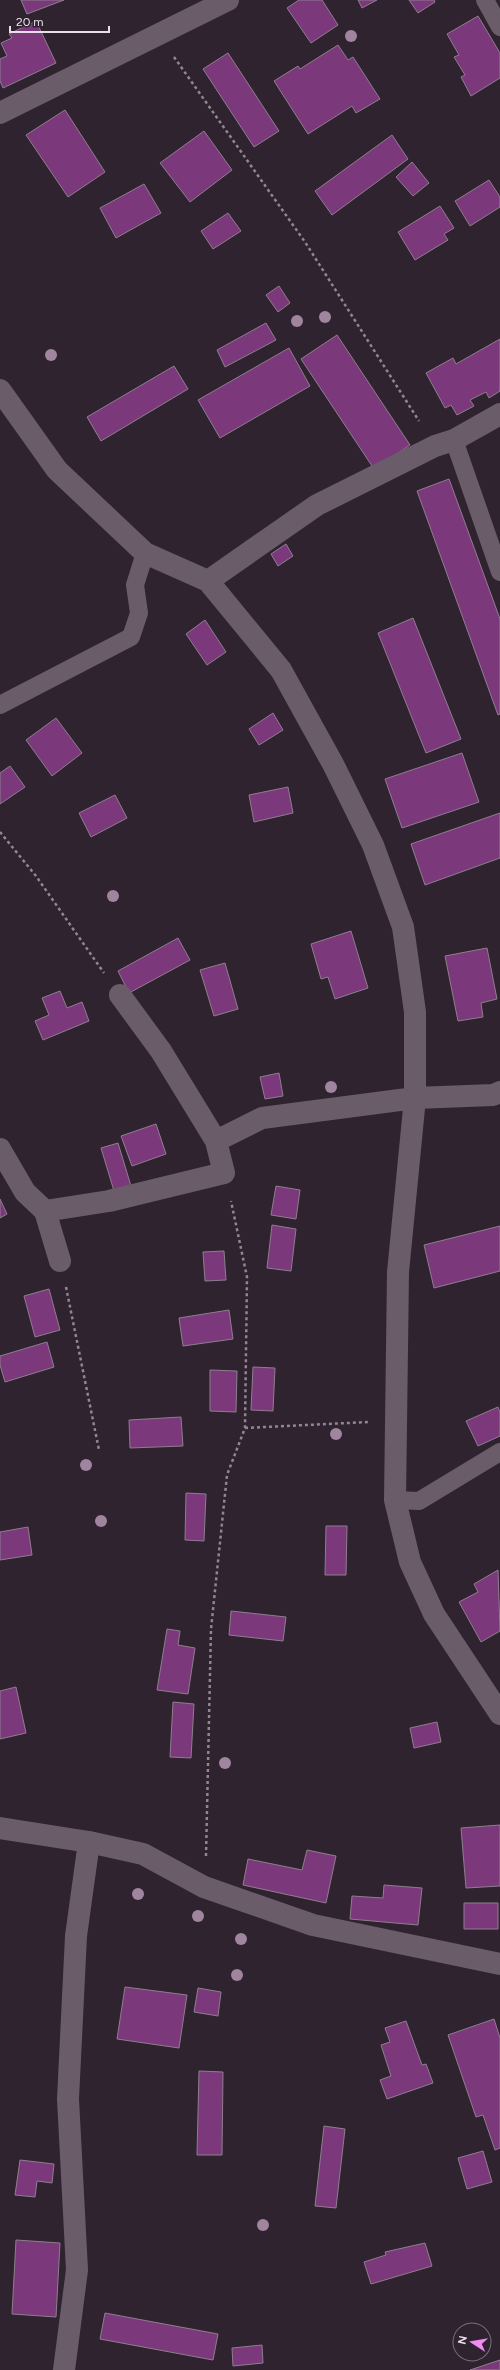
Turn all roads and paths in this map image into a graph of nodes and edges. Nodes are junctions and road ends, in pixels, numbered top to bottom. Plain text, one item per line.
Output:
1 (228, 0) edge
2 (485, 0) edge
3 (500, 27) edge
4 (158, 36) junction
5 (0, 113) edge
6 (0, 390) edge
7 (500, 414) edge
8 (444, 443) junction
9 (146, 553) junction
10 (500, 572) edge
11 (208, 581) junction
12 (0, 705) edge
13 (0, 832) edge
14 (120, 995) joint
15 (500, 1092) edge
16 (415, 1098) junction
17 (216, 1141) junction
18 (0, 1149) edge
19 (224, 1173) junction
20 (45, 1211) junction
21 (60, 1261) joint
22 (396, 1421) junction
23 (245, 1428) junction
24 (99, 1450) dead end
25 (500, 1452) edge
26 (395, 1500) junction
27 (500, 1714) edge
28 (0, 1828) edge
29 (89, 1842) junction
30 (204, 1887) junction
31 (500, 1964) edge
32 (64, 2370) edge

1 - 4 street
2 - 3 lane
4 - 5 street
4 - 8 path
6 - 9 street
7 - 8 street
8 - 10 lane
8 - 11 street
9 - 11 street
9 - 12 lane
11 - 16 street
13 - 14 path
14 - 17 street
15 - 16 street
16 - 17 street
16 - 22 street
17 - 19 street
18 - 20 street
19 - 20 street
19 - 23 path
20 - 21 street
21 - 24 path
22 - 23 path
22 - 26 street
23 - 30 path
25 - 26 lane
26 - 27 street
28 - 29 street
29 - 30 street
29 - 32 street
30 - 31 street

